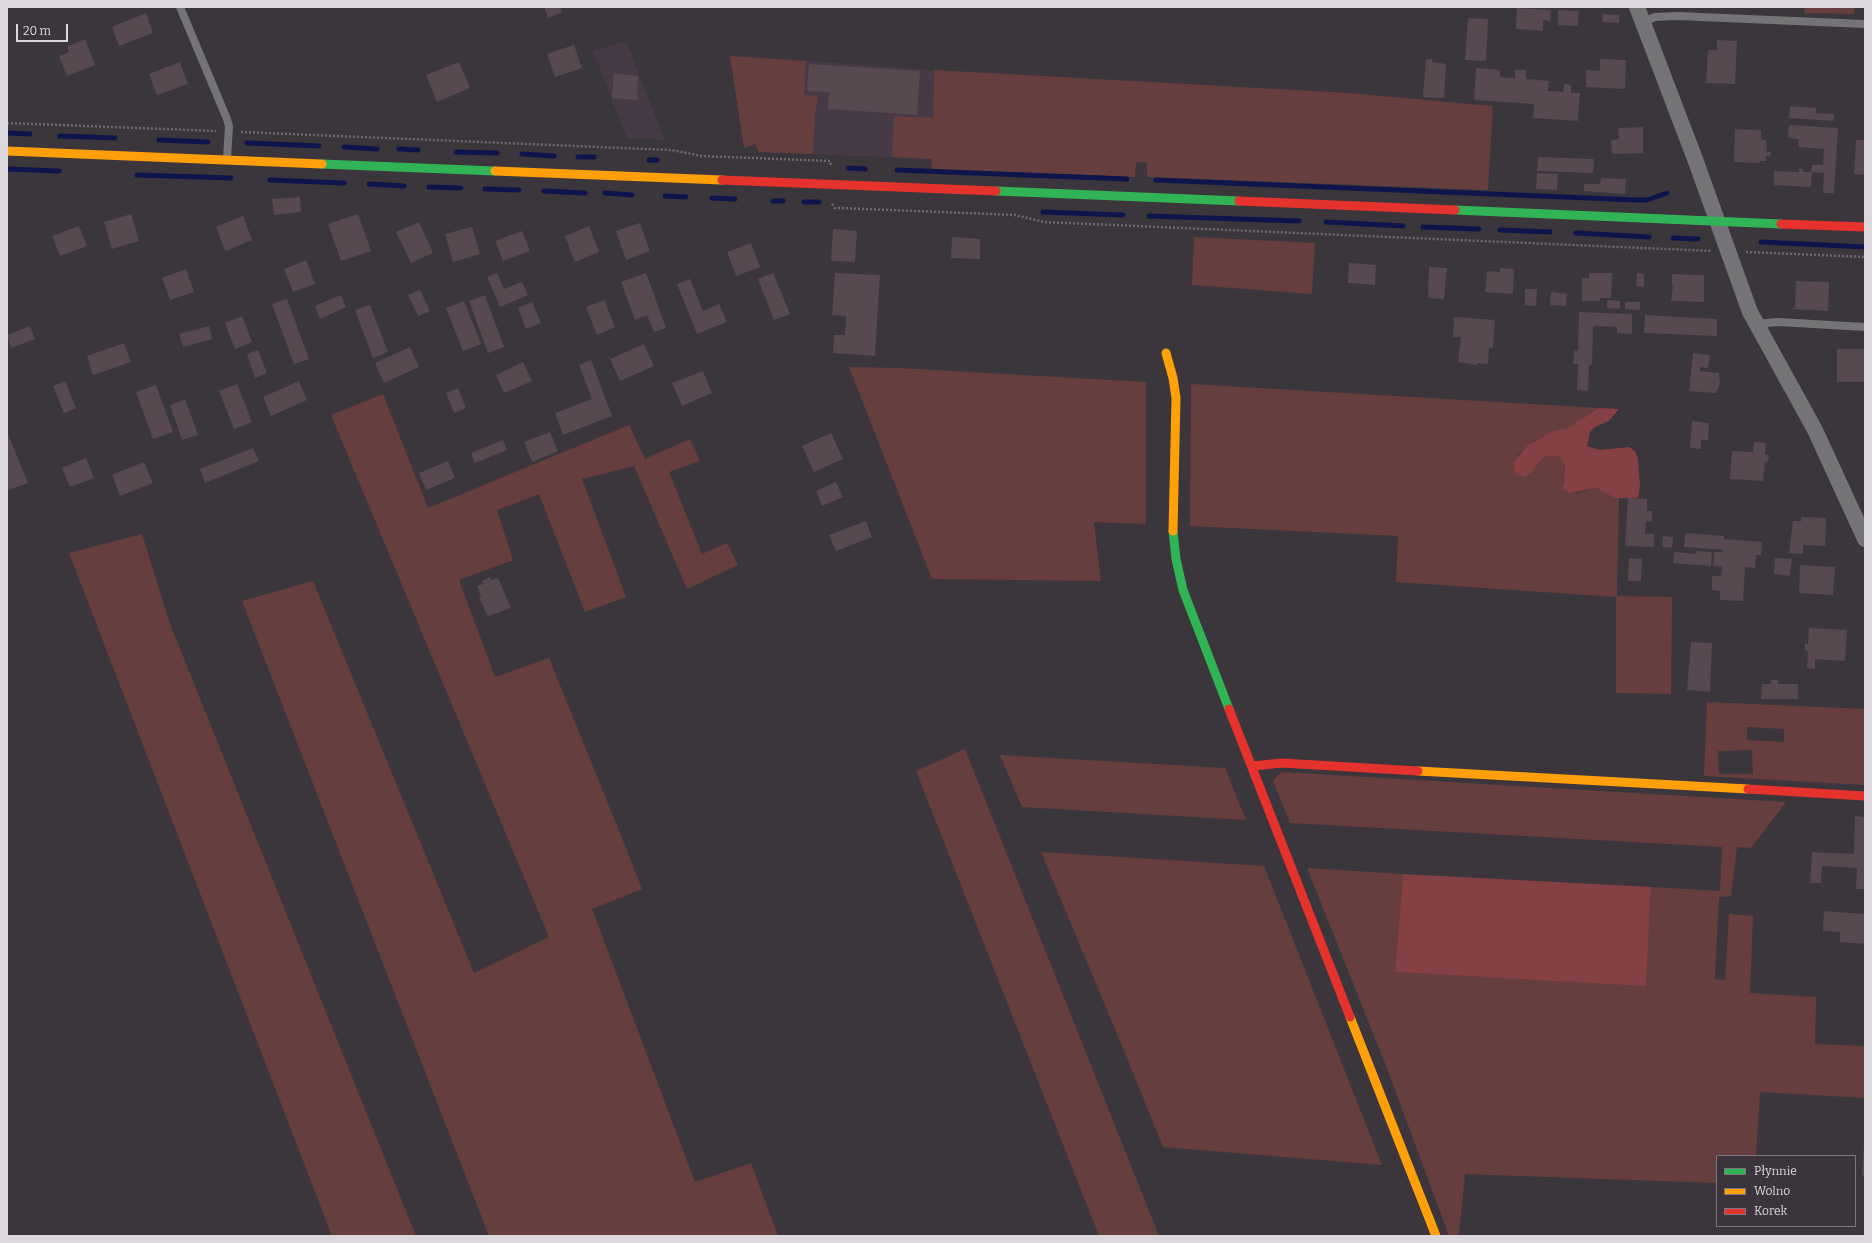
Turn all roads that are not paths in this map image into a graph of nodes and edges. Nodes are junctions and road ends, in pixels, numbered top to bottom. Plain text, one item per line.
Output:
1 (180, 7) edge
2 (1638, 7) edge
3 (1643, 22) junction
4 (1865, 24) edge
5 (7, 151) edge
6 (227, 160) junction
7 (1718, 221) junction
8 (1865, 227) edge
9 (1756, 324) junction
10 (1865, 327) edge
11 (1166, 353) dead end
12 (1865, 539) edge
13 (1252, 766) junction
14 (1865, 796) edge
15 (1436, 1236) edge

1 - 6 lane
2 - 3 street
3 - 4 lane
3 - 7 street
5 - 6 main road
6 - 7 main road
7 - 8 main road
7 - 9 street
9 - 10 lane
9 - 12 street
11 - 13 main road
13 - 14 main road
13 - 15 main road

